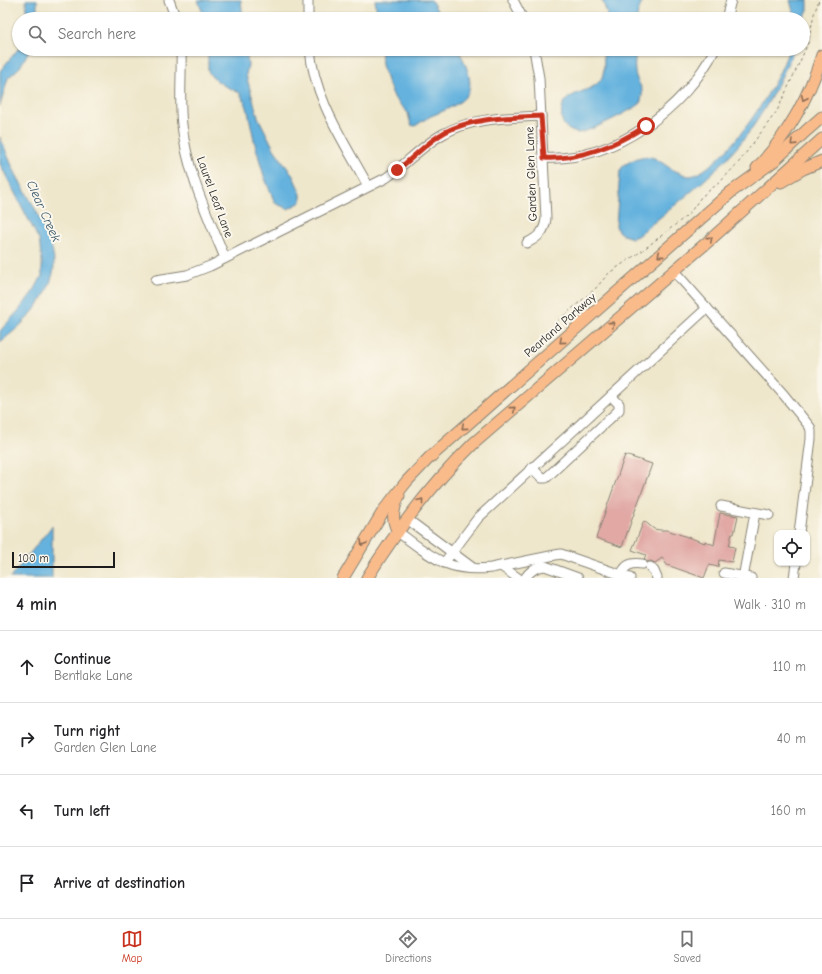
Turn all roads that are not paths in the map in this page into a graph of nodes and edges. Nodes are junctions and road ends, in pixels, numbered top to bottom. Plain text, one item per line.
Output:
1 (169, 0) edge
2 (308, 0) edge
3 (513, 0) edge
4 (731, 0) edge
5 (173, 12) edge
6 (308, 12) edge
7 (519, 12) edge
8 (728, 12) edge
9 (822, 55) edge
10 (181, 56) edge
11 (311, 56) edge
12 (535, 56) edge
13 (711, 56) edge
14 (541, 116) junction
15 (822, 117) edge
16 (822, 139) edge
17 (544, 158) junction
18 (822, 161) edge
19 (368, 186) junction
20 (731, 192) junction
21 (753, 202) junction
22 (527, 243) dead end
23 (225, 258) junction
24 (674, 271) junction
25 (156, 280) dead end
26 (707, 308) junction
27 (611, 396) junction
28 (532, 468) junction
29 (407, 481) junction
30 (721, 506) dead end
31 (755, 513) junction
32 (769, 515) dead end
33 (407, 519) junction
34 (799, 530) edge
35 (398, 532) junction
36 (452, 552) junction
37 (444, 563) junction
38 (501, 566) junction
39 (796, 566) edge
40 (472, 568) junction
41 (724, 573) dead end
42 (620, 576) edge
43 (343, 578) edge
44 (367, 578) edge
45 (518, 578) edge
46 (525, 578) edge
47 (578, 578) edge
48 (630, 578) edge
49 (657, 578) edge
50 (746, 578) edge
51 (794, 578) edge

1 - 5 street
2 - 6 street
3 - 7 street
4 - 8 street
9 -> 20 main road
10 - 23 street, Laurel Leaf Lane
11 - 19 street
12 - 14 street, Garden Glen Lane
13 - 17 street
14 - 17 street, Garden Glen Lane
14 - 19 street
15 -> 20 main road, Pearland Parkway
16 - 21 main road
17 - 22 street, Garden Glen Lane
18 - 21 main road
19 - 23 street
20 -> 29 main road, Pearland Parkway
24 -> 21 main road
23 - 25 street
24 - 26 street
33 -> 24 main road
26 - 27 street
26 - 34 street
27 - 28 street
27 - 28 street
28 - 36 street
29 - 35 main road
29 -> 43 main road, Pearland Parkway
30 - 31 street
31 - 32 street
31 - 50 street
33 - 35 main road
33 - 36 street
35 - 37 street
35 - 44 main road
36 - 37 street
36 - 40 street
37 - 40 street
38 - 40 street
38 - 42 street
38 - 45 street
39 - 51 street
41 - 50 street
42 - 48 street
42 - 49 street
46 - 47 street

